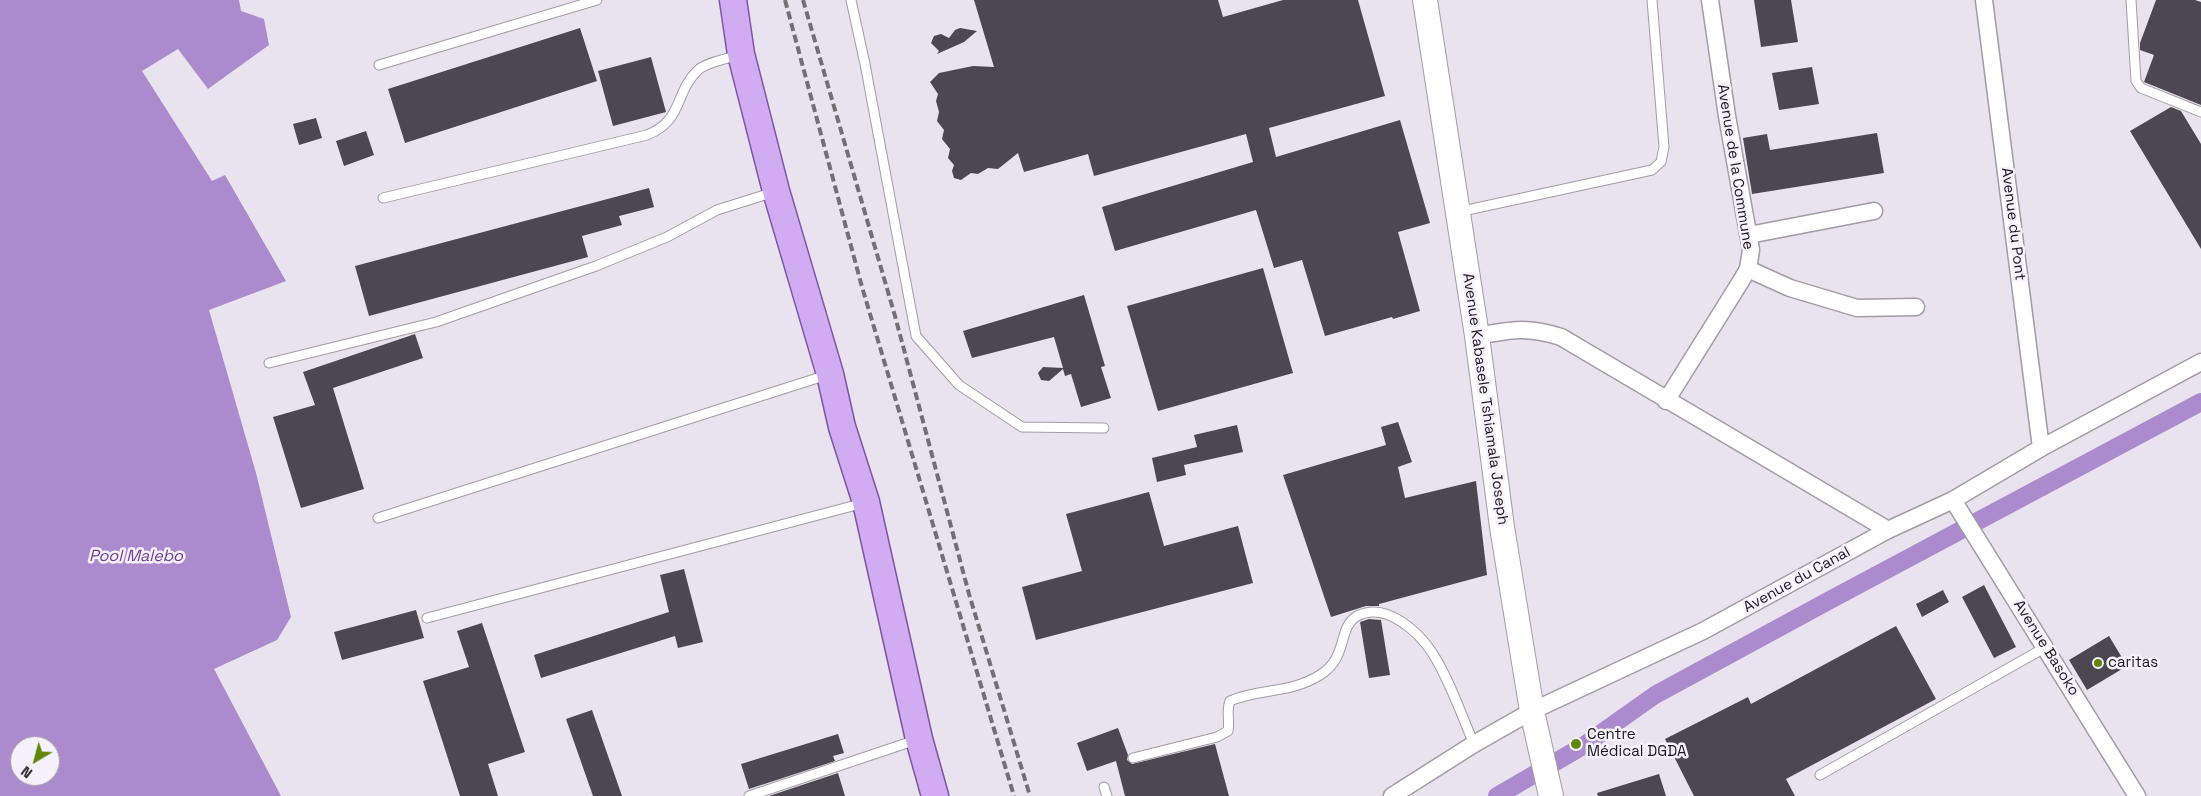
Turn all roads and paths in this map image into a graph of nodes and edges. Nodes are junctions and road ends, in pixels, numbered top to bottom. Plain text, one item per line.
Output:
1 (597, 0) edge
2 (733, 0) edge
3 (851, 0) edge
4 (1425, 0) edge
5 (1652, 0) edge
6 (1710, 0) edge
7 (1984, 0) edge
8 (2132, 0) edge
9 (741, 54) junction
10 (379, 65) dead end
11 (2201, 112) edge
12 (776, 191) junction
13 (383, 198) dead end
14 (1874, 211) dead end
15 (1458, 212) junction
16 (1749, 235) junction
17 (1748, 269) junction
18 (1916, 307) dead end
19 (1477, 336) junction
20 (2201, 362) edge
21 (270, 363) dead end
22 (830, 374) junction
23 (1666, 401) junction
24 (1104, 428) dead end
25 (2041, 448) junction
26 (866, 502) junction
27 (1957, 505) junction
28 (378, 518) dead end
29 (1888, 530) junction
30 (427, 618) dead end
31 (2046, 647) junction
32 (1532, 711) junction
33 (919, 739) junction
34 (1474, 744) junction
35 (1133, 758) dead end
36 (1820, 775) dead end
37 (749, 796) edge
38 (935, 796) edge
39 (1392, 796) edge
40 (1551, 796) edge
41 (2137, 796) edge

1 - 10 lane
2 - 9 main road
3 - 24 lane
4 - 15 main road, Avenue Kabasele Tshiamala Joseph
5 - 15 lane
6 - 16 street, Avenue de la Commune
7 - 25 street, Avenue du Pont
8 - 11 lane
9 - 12 main road
9 - 13 lane
12 - 21 lane
12 - 22 main road
14 - 16 street
15 - 19 main road, Avenue Kabasele Tshiamala Joseph
16 - 17 street, Avenue de la Commune
17 - 18 street
17 - 23 street, Avenue de la Commune
19 - 23 street
19 - 32 main road, Avenue Kabasele Tshiamala Joseph
20 - 25 street, Avenue du Canal
22 - 26 main road
22 - 28 lane
23 - 29 street
25 - 27 street, Avenue du Canal
26 - 30 lane
26 - 33 main road
27 - 29 street, Avenue du Canal
27 - 31 street, Avenue Basoko
29 - 32 street, Avenue du Canal
31 - 36 lane
31 - 41 street, Avenue Basoko
32 - 34 street, Avenue du Canal
32 - 40 main road, Avenue Kabasele Tshiamala Joseph
33 - 37 lane
33 - 38 main road
34 - 35 lane
34 - 39 street, Avenue du Canal

